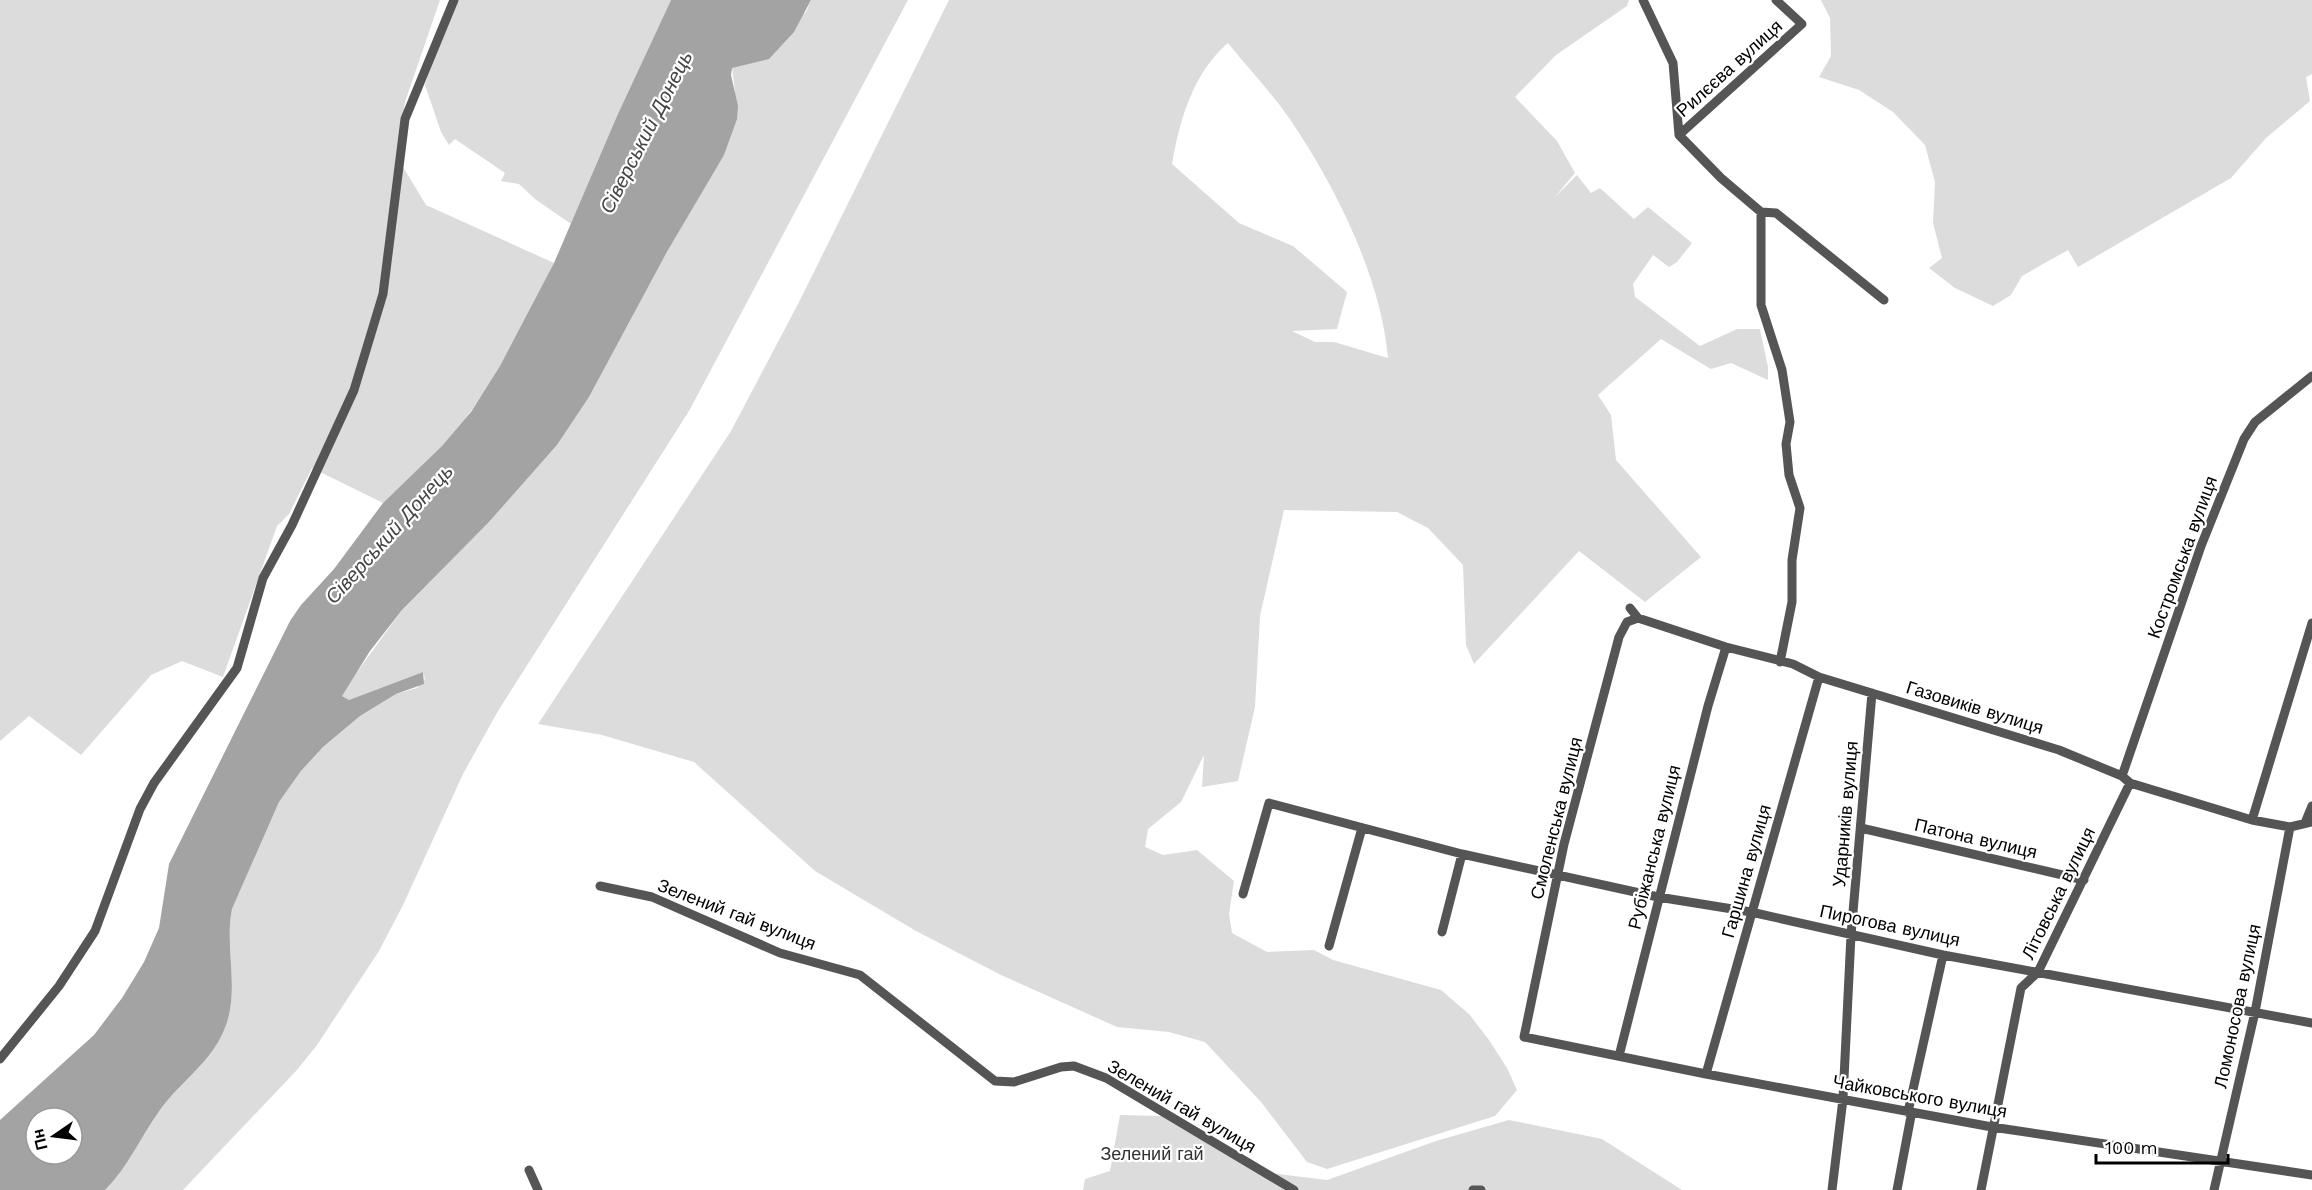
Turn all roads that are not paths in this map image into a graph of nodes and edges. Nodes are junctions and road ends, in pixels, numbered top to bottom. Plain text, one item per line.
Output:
1 (454, 0) edge
2 (1643, 0) edge
3 (1776, 0) edge
4 (1678, 135) junction
5 (1761, 212) junction
6 (1884, 300) dead end
7 (2312, 376) edge
8 (1630, 608) dead end
9 (1638, 618) junction
10 (2312, 623) edge
11 (1726, 647) junction
12 (1780, 662) junction
13 (1819, 676) junction
14 (1872, 693) junction
15 (2126, 780) junction
16 (2312, 806) edge
17 (2252, 820) junction
18 (2308, 823) edge
19 (2290, 827) junction
20 (1362, 828) junction
21 (1861, 828) junction
22 (1462, 854) junction
23 (1557, 874) junction
24 (2084, 880) junction
25 (600, 886) dead end
26 (1244, 894) dead end
27 (1658, 897) junction
28 (1751, 912) junction
29 (1442, 932) dead end
30 (1851, 935) junction
31 (1329, 946) dead end
32 (1943, 955) junction
33 (2038, 972) junction
34 (2255, 1012) junction
35 (2312, 1023) edge
36 (1524, 1036) joint
37 (1619, 1056) junction
38 (0, 1059) edge
39 (1706, 1074) junction
40 (1843, 1099) junction
41 (1908, 1112) junction
42 (1992, 1127) junction
43 (2221, 1160) junction
44 (529, 1170) dead end
45 (2312, 1175) edge
46 (538, 1190) edge
47 (1294, 1190) edge
48 (1473, 1190) edge
49 (1481, 1190) edge
50 (1832, 1190) edge
51 (1897, 1190) edge
52 (1982, 1190) edge
53 (2214, 1190) edge

1 - 38 street
2 - 4 street, Рилєєва вулиця
3 - 4 street, Рилєєва вулиця
4 - 5 street, Рилєєва вулиця
5 - 6 street, Рилєєва вулиця
5 - 12 street
7 - 15 street, Костромська вулиця
8 - 9 street
9 - 11 street, Газовиків вулиця
9 - 23 street, Смоленська вулиця
10 - 17 street
11 - 12 street, Газовиків вулиця
11 - 27 street, Рубіжанська вулиця
12 - 13 street, Газовиків вулиця
13 - 14 street, Газовиків вулиця
13 - 28 street, Гаршина вулиця
14 - 15 street, Газовиків вулиця
14 - 21 street, Ударників вулиця
15 - 17 street, Газовиків вулиця
15 - 24 street, Літовська вулиця
16 - 18 street
17 - 19 street, Газовиків вулиця
18 - 19 street, Газовиків вулиця
19 - 34 street, Ломоносова вулиця
20 - 22 street, Пирогова вулиця
20 - 26 street, Пирогова вулиця
20 - 31 street
21 - 24 street, Патона вулиця
21 - 30 street, Ударників вулиця
22 - 23 street, Пирогова вулиця
22 - 29 street
23 - 27 street, Пирогова вулиця
23 - 36 street, Смоленська вулиця
24 - 33 street, Літовська вулиця
25 - 47 street, Зелений гай вулиця
27 - 28 street, Пирогова вулиця
27 - 37 street, Рубіжанська вулиця
28 - 30 street, Пирогова вулиця
28 - 39 street, Гаршина вулиця
30 - 32 street, Пирогова вулиця
30 - 40 street, Ударників вулиця
32 - 33 street, Пирогова вулиця
32 - 41 street
33 - 34 street, Пирогова вулиця
33 - 42 street, Літовська вулиця
34 - 35 street, Пирогова вулиця
34 - 43 street, Ломоносова вулиця
36 - 37 street, Чайковського вулиця
37 - 39 street, Чайковського вулиця
39 - 40 street, Чайковського вулиця
40 - 41 street, Чайковського вулиця
40 - 50 street, Ударників вулиця
41 - 42 street, Чайковського вулиця
41 - 51 street
42 - 43 street, Чайковського вулиця
42 - 52 street, Літовська вулиця
43 - 45 street, Чайковського вулиця
43 - 53 street, Ломоносова вулиця
44 - 46 street
48 - 49 street

